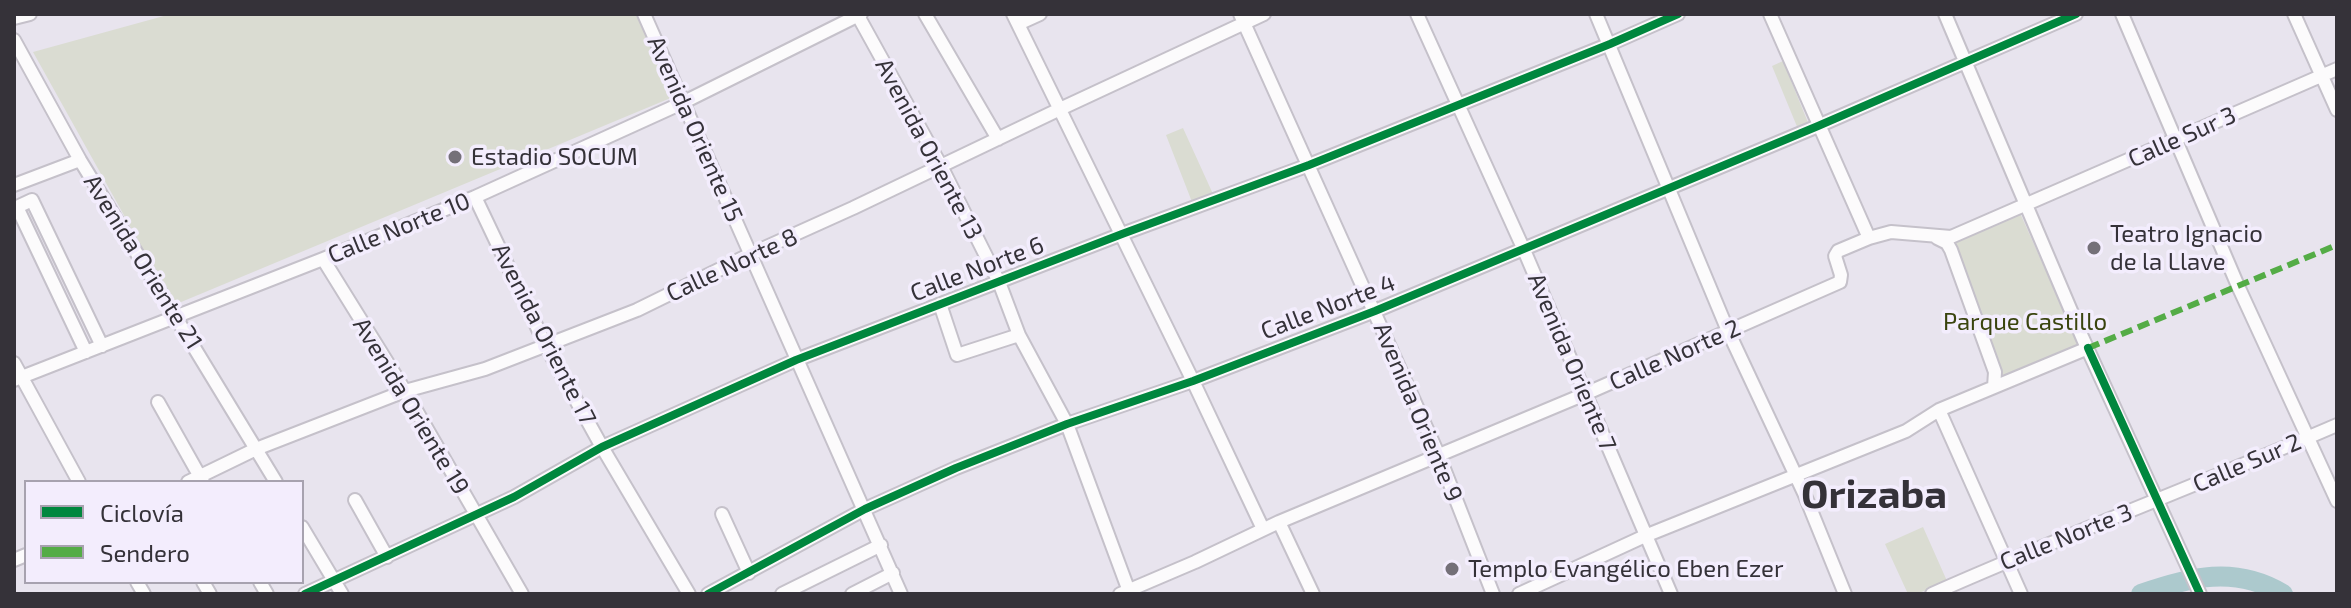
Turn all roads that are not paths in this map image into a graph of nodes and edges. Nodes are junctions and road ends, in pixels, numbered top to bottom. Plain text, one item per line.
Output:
1 (30, 14) edge
2 (644, 14) edge
3 (925, 14) edge
4 (1040, 14) edge
5 (1264, 14) edge
6 (1417, 14) edge
7 (1596, 14) edge
8 (1678, 14) edge
9 (1770, 14) edge
10 (1945, 14) edge
11 (2076, 14) edge
12 (2122, 14) edge
13 (2294, 14) edge
14 (859, 15) edge
15 (14, 18) edge
16 (1242, 18) edge
17 (1016, 19) edge
18 (14, 40) edge
19 (1610, 44) junction
20 (1965, 61) junction
21 (2337, 69) edge
22 (2321, 75) junction
23 (682, 103) junction
24 (1458, 106) junction
25 (1060, 109) junction
26 (2337, 110) edge
27 (1818, 126) junction
28 (998, 139) junction
29 (2177, 139) junction
30 (80, 160) junction
31 (1309, 165) junction
32 (941, 166) junction
33 (14, 185) edge
34 (1668, 187) junction
35 (475, 197) junction
36 (2027, 205) junction
37 (1122, 234) junction
38 (1934, 237) junction
39 (1869, 238) junction
40 (1524, 250) junction
41 (751, 254) junction
42 (323, 259) junction
43 (62, 263) junction
44 (48, 271) junction
45 (999, 282) junction
46 (940, 304) junction
47 (1375, 311) junction
48 (177, 317) junction
49 (1728, 331) junction
50 (1019, 335) junction
51 (102, 346) junction
52 (546, 346) junction
53 (2088, 348) junction
54 (86, 352) junction
55 (796, 360) junction
56 (14, 363) edge
57 (18, 379) edge
58 (1193, 381) junction
59 (1994, 387) junction
60 (405, 391) junction
61 (1585, 394) junction
62 (158, 402) dead end
63 (1939, 410) junction
64 (1067, 424) junction
65 (2337, 425) edge
66 (2308, 437) junction
67 (602, 447) junction
68 (256, 449) junction
69 (1439, 456) junction
70 (1795, 474) junction
71 (78, 480) edge
72 (197, 480) edge
73 (275, 480) edge
74 (355, 500) dead end
75 (2158, 501) junction
76 (2337, 501) edge
77 (865, 509) junction
78 (722, 514) dead end
79 (476, 515) junction
80 (1279, 522) junction
81 (1263, 529) junction
82 (304, 530) edge
83 (1645, 536) junction
84 (881, 545) junction
85 (387, 557) junction
86 (2006, 561) junction
87 (749, 573) junction
88 (893, 573) junction
89 (334, 581) junction
90 (1126, 593) edge
91 (305, 594) edge
92 (342, 594) edge
93 (522, 594) edge
94 (689, 594) edge
95 (708, 594) edge
96 (782, 594) edge
97 (852, 594) edge
98 (901, 594) edge
99 (1313, 594) edge
100 (1493, 594) edge
101 (1519, 594) edge
102 (1671, 594) edge
103 (1845, 594) edge
104 (1932, 594) edge
105 (2021, 594) edge
106 (2200, 594) edge

1 - 15 street
2 - 23 street, Avenida Oriente 15
3 - 28 street
4 - 17 street
5 - 16 street, Calle Norte 8
6 - 24 street, Avenida Oriente 7
7 - 19 street
8 - 19 street, Calle Norte 6
9 - 27 street
10 - 20 street
11 - 20 street, Calle Norte 4
12 - 29 street
13 - 22 street
14 - 23 street, Calle Norte 10
14 - 32 street, Avenida Oriente 13
16 - 25 street, Calle Norte 8
16 - 31 street, Avenida Oriente 9
17 - 25 street
18 - 30 street, Avenida Oriente 21
19 - 24 street, Calle Norte 6
19 - 34 street
20 - 27 street, Calle Norte 4
20 - 36 street
21 - 22 street, Calle Sur 3
22 - 26 street
22 - 29 street, Calle Sur 3
23 - 35 street, Calle Norte 10
23 - 41 street, Avenida Oriente 15
24 - 31 street, Calle Norte 6
24 - 40 street, Avenida Oriente 7
25 - 28 street, Calle Norte 8
25 - 37 street
27 - 34 street, Calle Norte 4
27 - 39 street
28 - 32 street, Calle Norte 8
29 - 36 street, Calle Sur 3
29 - 66 street
30 - 33 street
30 - 48 street, Avenida Oriente 21
31 - 37 street, Calle Norte 6
31 - 47 street, Avenida Oriente 9
32 - 41 street, Calle Norte 8
32 - 45 street, Avenida Oriente 13
34 - 40 street, Calle Norte 4
34 - 49 street
35 - 42 street, Calle Norte 10
35 - 52 street, Avenida Oriente 17
36 - 38 street, Calle Norte 2
36 - 53 street
37 - 45 street, Calle Norte 6
37 - 58 street
38 - 39 street, Calle Norte 2
38 - 59 street
39 - 49 street, Calle Norte 2
40 - 47 street, Calle Norte 4
40 - 61 street, Avenida Oriente 7
41 - 52 street, Calle Norte 8
41 - 55 street, Avenida Oriente 15
42 - 48 street, Calle Norte 10
42 - 60 street, Avenida Oriente 19
43 - 44 street
43 - 44 street
43 - 51 street
44 - 54 street
45 - 46 street, Calle Norte 6
45 - 50 street, Avenida Oriente 13
46 - 50 street
46 - 55 street, Calle Norte 6
47 - 58 street, Calle Norte 4
47 - 69 street, Avenida Oriente 9
48 - 51 street, Calle Norte 10
48 - 68 street, Avenida Oriente 21
49 - 61 street, Calle Norte 2
49 - 70 street
50 - 64 street, Avenida Oriente 13
51 - 54 street, Calle Norte 10
52 - 60 street, Calle Norte 8
52 - 67 street, Avenida Oriente 17
53 - 59 street
53 - 75 street
54 - 57 street, Calle Norte 10
55 - 67 street, Calle Norte 6
55 - 77 street, Avenida Oriente 15
56 - 57 street
57 - 71 street
58 - 64 street, Calle Norte 4
58 - 81 street
59 - 63 street
60 - 68 street, Calle Norte 8
60 - 79 street, Avenida Oriente 19
61 - 69 street, Calle Norte 2
61 - 83 street, Avenida Oriente 7
62 - 72 street
63 - 70 street
63 - 86 street
64 - 77 street, Calle Norte 4
64 - 90 street, Avenida Oriente 13
65 - 66 street, Calle Sur 2
66 - 75 street, Calle Sur 2
66 - 76 street
67 - 79 street, Calle Norte 6
67 - 94 street, Avenida Oriente 17
68 - 72 street, Calle Norte 8
68 - 73 street, Avenida Oriente 21
69 - 80 street, Calle Norte 2
69 - 100 street, Avenida Oriente 9
70 - 83 street
70 - 103 street
74 - 85 street
75 - 86 street, Calle Norte 3
75 - 106 street
77 - 84 street, Avenida Oriente 15
77 - 87 street, Calle Norte 4
78 - 87 street
79 - 85 street, Calle Norte 6
79 - 93 street, Avenida Oriente 19
80 - 81 street, Calle Norte 2
80 - 99 street
81 - 90 street, Calle Norte 2
82 - 89 street
83 - 101 street
83 - 102 street, Avenida Oriente 7
84 - 88 street, Avenida Oriente 15
84 - 96 street
85 - 89 street, Calle Norte 6
86 - 104 street, Calle Norte 3
86 - 105 street
87 - 95 street, Calle Norte 4
88 - 97 street
88 - 98 street, Avenida Oriente 15
89 - 91 street, Calle Norte 6
89 - 92 street

